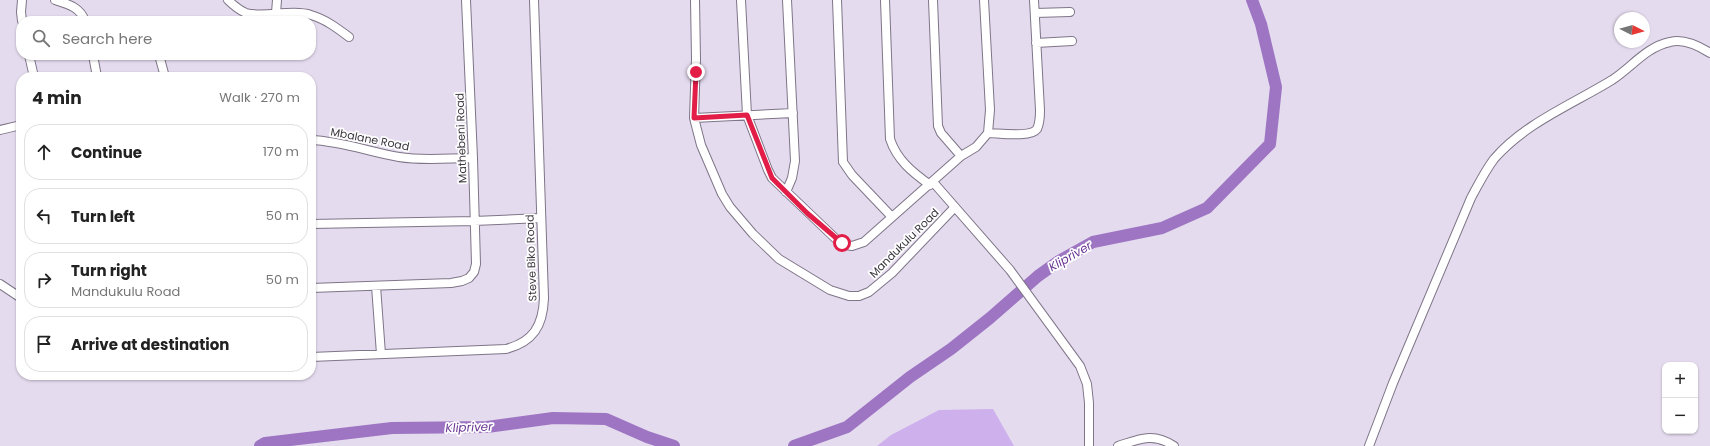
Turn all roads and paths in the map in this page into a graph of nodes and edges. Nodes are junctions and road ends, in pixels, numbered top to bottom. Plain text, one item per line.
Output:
1 (22, 0) edge
2 (55, 0) edge
3 (228, 0) edge
4 (277, 0) edge
5 (466, 0) edge
6 (534, 0) edge
7 (695, 0) edge
8 (741, 0) edge
9 (788, 0) edge
10 (837, 0) edge
11 (884, 0) edge
12 (933, 0) edge
13 (984, 0) edge
14 (1034, 0) edge
15 (1070, 12) dead end
16 (276, 13) junction
17 (1035, 13) junction
18 (22, 16) edge
19 (83, 16) edge
20 (314, 16) edge
21 (316, 17) edge
22 (349, 37) dead end
23 (1072, 41) dead end
24 (1036, 43) junction
25 (1710, 53) edge
26 (30, 60) edge
27 (94, 60) edge
28 (160, 60) edge
29 (33, 72) edge
30 (96, 72) edge
31 (164, 72) edge
32 (793, 113) junction
33 (747, 115) junction
34 (694, 118) junction
35 (16, 125) edge
36 (0, 130) edge
37 (988, 133) junction
38 (316, 141) edge
39 (960, 156) junction
40 (473, 158) junction
41 (931, 184) junction
42 (786, 192) junction
43 (955, 207) junction
44 (891, 216) junction
45 (541, 218) junction
46 (474, 221) junction
47 (316, 224) edge
48 (0, 284) edge
49 (376, 286) junction
50 (316, 288) edge
51 (16, 295) edge
52 (381, 354) junction
53 (316, 357) edge
54 (1089, 446) edge
55 (1118, 446) edge
56 (1174, 446) edge
57 (1369, 446) edge

1 - 18 street
2 - 19 street
3 - 16 street
4 - 16 street
5 - 40 street, Mathebeni Road
6 - 45 street, Steve Biko Road
7 - 34 street, Mandukulu Road
8 - 33 street
9 - 32 street
10 - 44 street
11 - 41 street
12 - 39 street
13 - 37 street
14 - 17 street
15 - 17 street
16 - 20 street
17 - 24 street
21 - 22 street
23 - 24 street
24 - 37 street
25 - 57 street
26 - 29 street
27 - 30 street
28 - 31 street
32 - 33 street
32 - 42 street
33 - 34 street
33 - 42 street
34 - 43 street, Mandukulu Road
35 - 36 street
37 - 39 street
38 - 40 street, Mbalane Road
39 - 41 street
40 - 46 street, Mathebeni Road
41 - 43 street
41 - 44 street
42 - 44 street
43 - 54 street
45 - 46 street
45 - 52 street, Steve Biko Road
46 - 47 street
46 - 49 street, Mathebeni Road
48 - 51 street
49 - 50 street
49 - 52 street
52 - 53 street, Steve Biko Road
55 - 56 street

